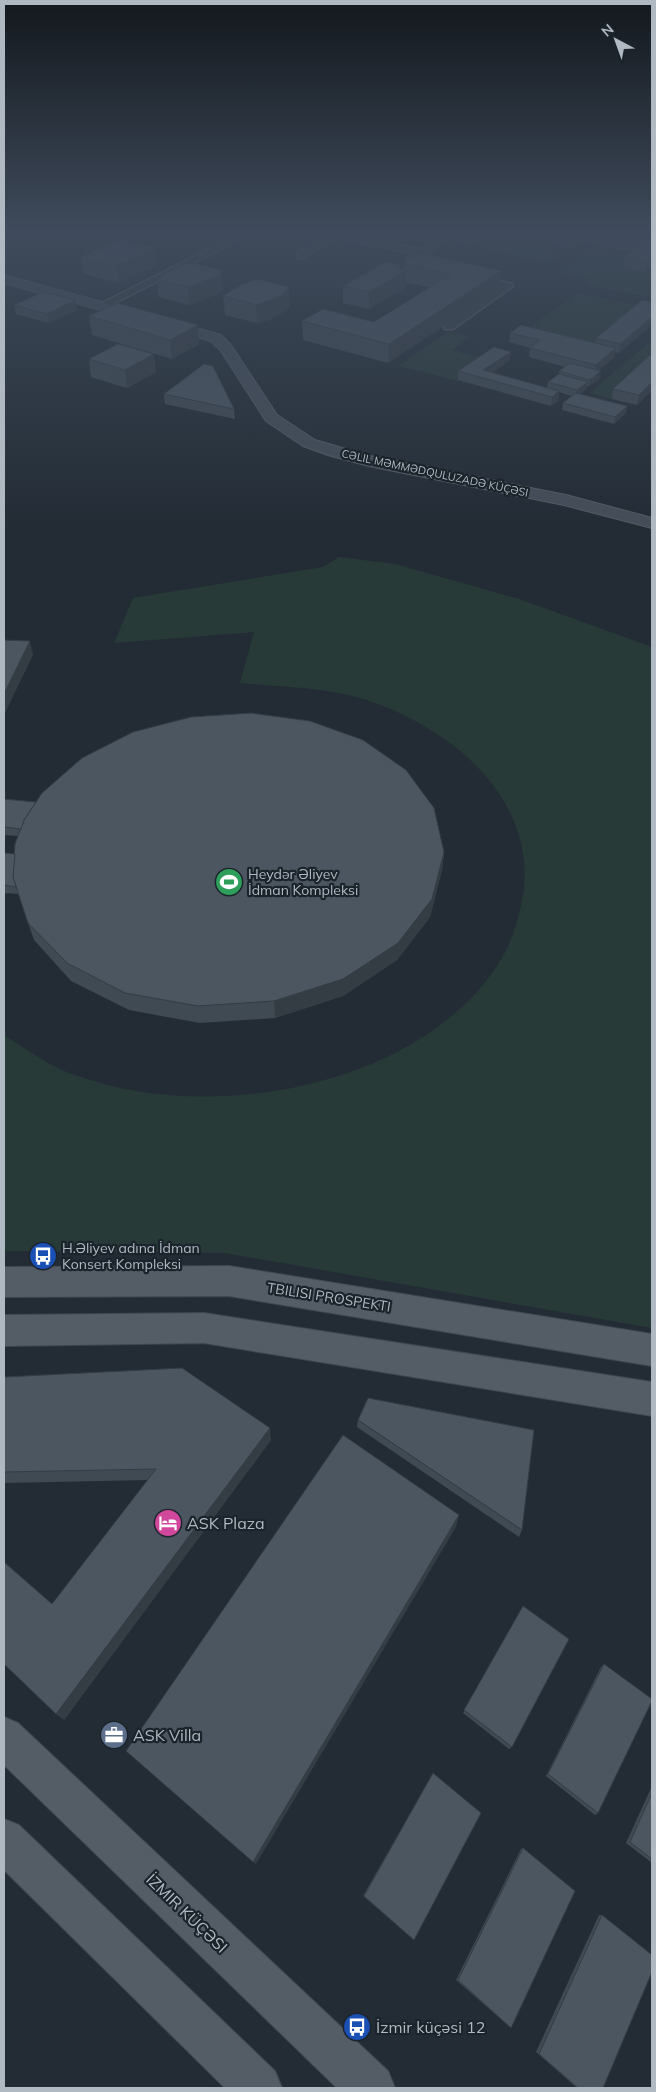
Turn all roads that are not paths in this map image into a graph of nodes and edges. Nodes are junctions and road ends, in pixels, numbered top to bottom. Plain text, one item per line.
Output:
1 (186, 330) edge
2 (223, 330) edge
3 (216, 338) junction
4 (288, 413) dead end
5 (652, 509) edge
6 (652, 523) edge
7 (4, 1282) edge
8 (4, 1331) edge
9 (652, 1350) edge
10 (652, 1399) edge
11 (4, 1737) edge
12 (4, 1840) edge
13 (258, 2088) edge
14 (371, 2088) edge

1 - 3 main road
2 - 3 main road
3 - 6 main road, CƏLIL MƏMMƏDQULUZADƏ KÜÇƏSI
4 - 5 main road, CƏLIL MƏMMƏDQULUZADƏ KÜÇƏSI
7 - 9 main road, TBILISI PROSPEKTI
8 - 10 main road
11 - 14 main road, İZMIR KÜÇƏSI
12 - 13 main road

